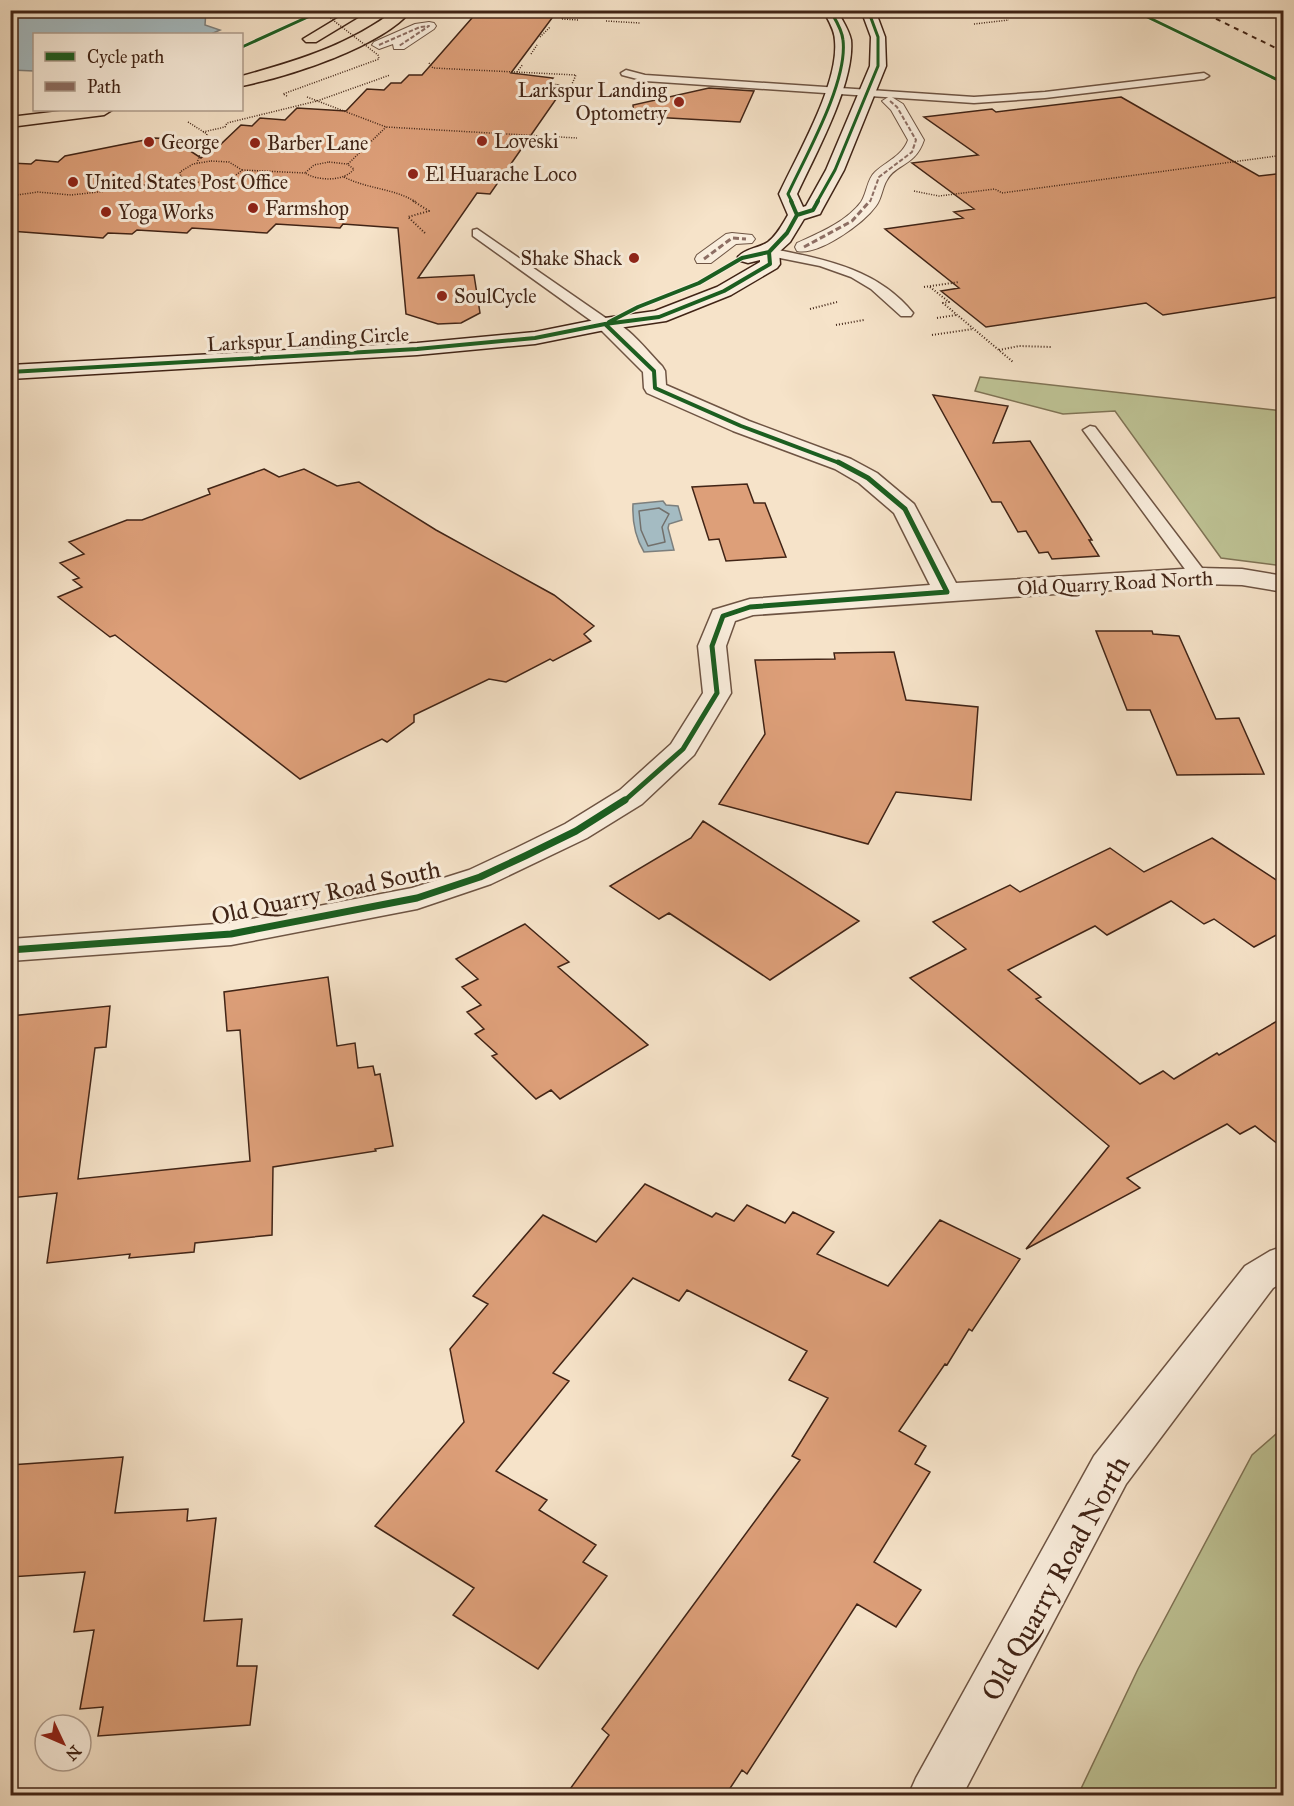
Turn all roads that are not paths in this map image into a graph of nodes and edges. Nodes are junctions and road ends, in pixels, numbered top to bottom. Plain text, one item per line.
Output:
1 (362, 10) edge
2 (405, 10) edge
3 (830, 10) edge
4 (869, 10) edge
5 (943, 13) dead end
6 (300, 44) dead end
7 (379, 45) dead end
8 (399, 46) dead end
9 (626, 73) dead end
10 (1204, 76) dead end
11 (243, 81) edge
12 (834, 89) junction
13 (870, 91) junction
14 (890, 101) dead end
15 (33, 104) edge
16 (10, 106) edge
17 (96, 111) edge
18 (10, 122) edge
19 (797, 215) junction
20 (477, 233) dead end
21 (746, 239) dead end
22 (804, 247) dead end
23 (770, 252) junction
24 (704, 259) dead end
25 (906, 313) dead end
26 (605, 324) junction
27 (10, 372) edge
28 (1090, 430) dead end
29 (1199, 576) junction
30 (1284, 584) edge
31 (946, 592) junction
32 (10, 950) edge
33 (1284, 1262) edge
34 (934, 1796) edge

1 - 6 main road
2 - 11 main road
3 - 12 main road
4 - 5 lane
4 - 13 main road, Larkspur Landing Circle
7 - 8 street
9 - 12 lane
10 - 13 lane
12 - 13 lane
12 - 19 main road
13 - 19 main road, Larkspur Landing Circle
14 - 22 street
15 - 16 main road
17 - 18 main road
19 - 23 main road, Larkspur Landing Circle
20 - 26 lane
21 - 24 street
23 - 25 lane
23 - 26 main road, Larkspur Landing Circle
26 - 27 main road, Larkspur Landing Circle
26 - 31 main road
28 - 29 lane
29 - 30 main road, Old Quarry Road North
29 - 31 main road, Old Quarry Road North
31 - 32 main road, Old Quarry Road South
33 - 34 main road, Old Quarry Road North

